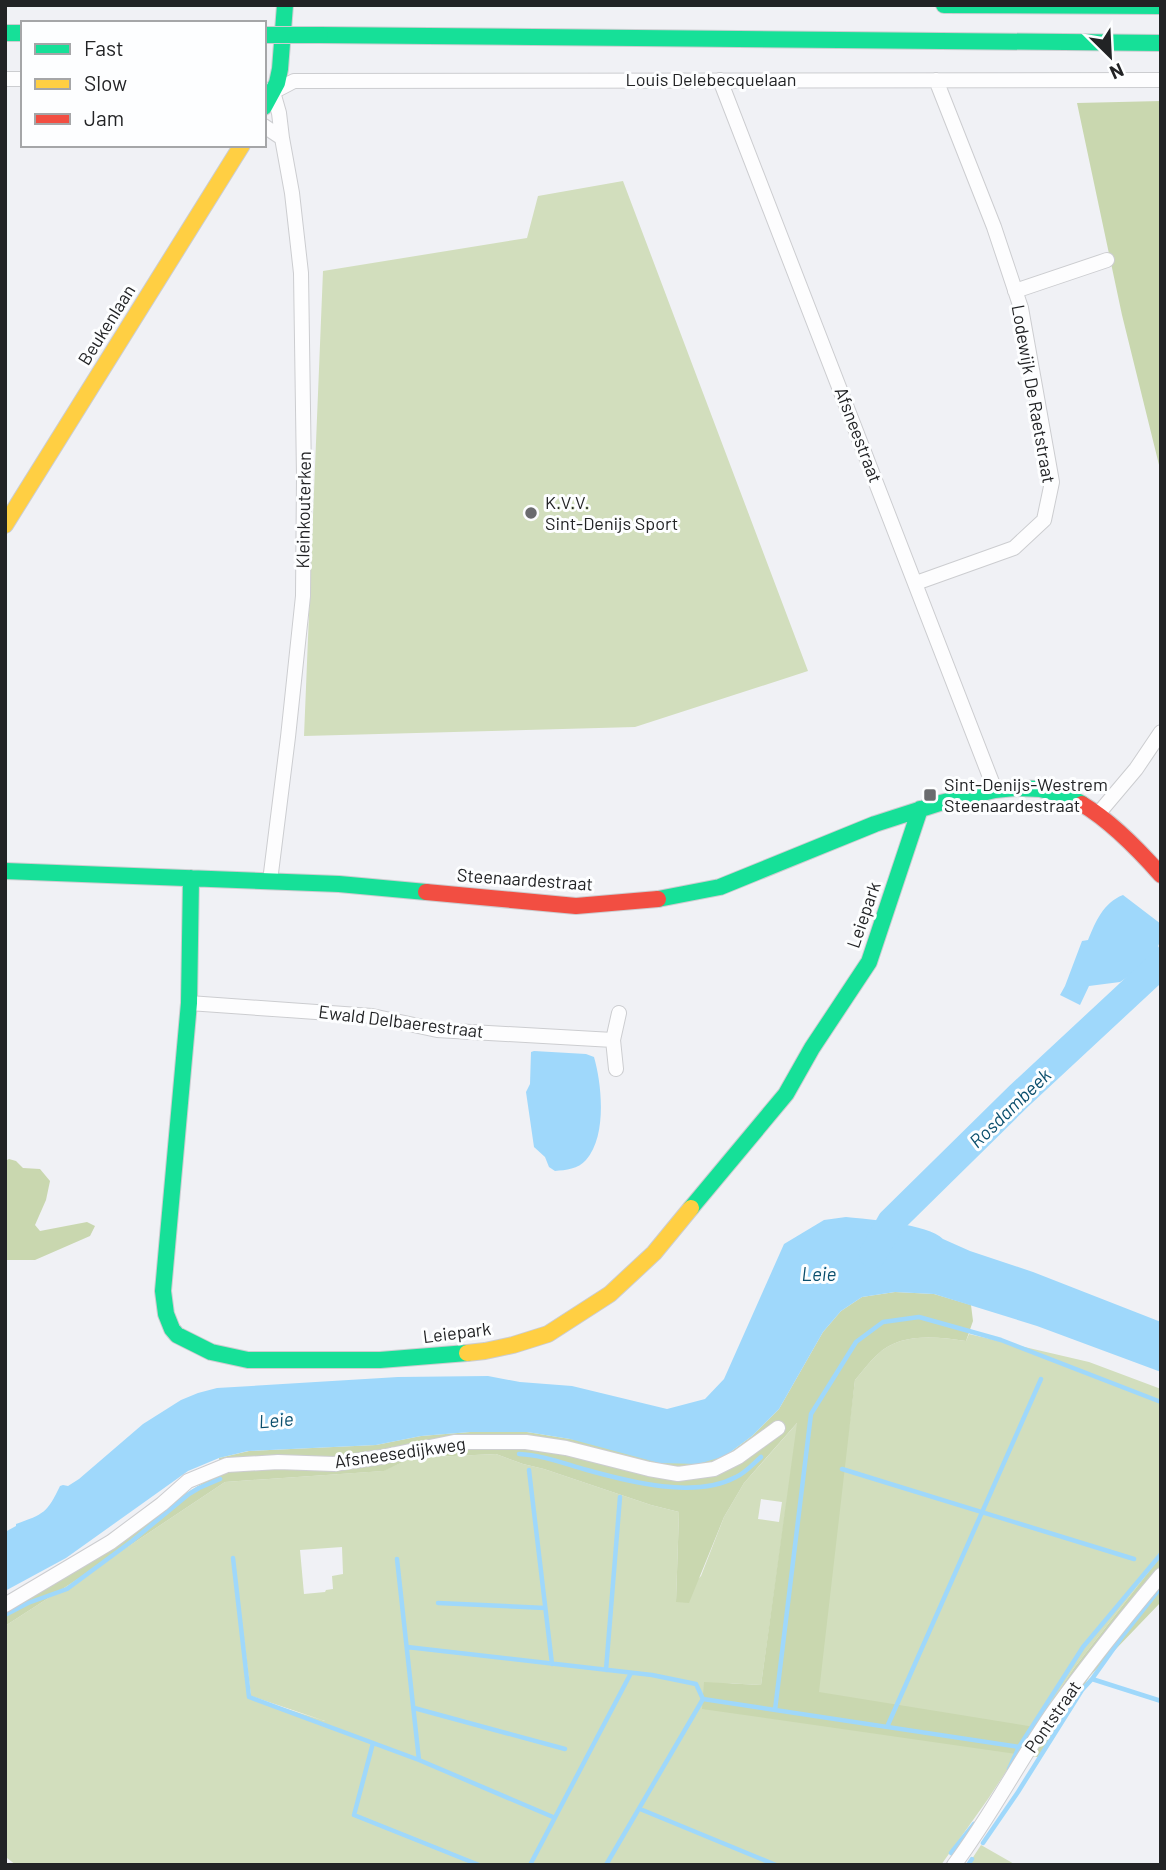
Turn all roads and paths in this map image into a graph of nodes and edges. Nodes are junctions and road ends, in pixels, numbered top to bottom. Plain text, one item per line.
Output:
1 (285, 5) edge
2 (944, 5) edge
3 (1161, 6) edge
4 (266, 35) edge
5 (1161, 43) edge
6 (936, 79) junction
7 (720, 80) junction
8 (1161, 80) edge
9 (268, 90) edge
10 (266, 127) edge
11 (282, 138) junction
12 (241, 147) edge
13 (1107, 260) dead end
14 (1015, 291) junction
15 (5, 525) edge
16 (916, 583) junction
17 (1161, 732) edge
18 (995, 790) junction
19 (920, 809) junction
20 (1098, 814) junction
21 (5, 871) edge
22 (1161, 875) edge
23 (191, 878) junction
24 (270, 881) junction
25 (189, 1003) junction
26 (619, 1013) dead end
27 (613, 1040) junction
28 (616, 1069) dead end
29 (778, 1428) dead end
30 (1161, 1575) edge
31 (5, 1605) edge
32 (954, 1865) edge

1 - 9 main road
2 - 3 main road
4 - 5 main road, bridge
6 - 7 street, Louis Delebecquelaan
6 - 8 street, Louis Delebecquelaan
6 - 14 street, Lodewijk De Raetstraat
7 - 9 street, Louis Delebecquelaan
7 - 16 street, Afsneestraat
9 - 11 street, Kleinkouterken
10 - 11 street
11 - 24 street, Kleinkouterken
12 - 15 main road, Beukenlaan
13 - 14 street, Lodewijk De Raetstraat
14 - 16 street, Lodewijk De Raetstraat
16 - 18 street, Afsneestraat
17 - 20 street
18 - 19 main road, Steenaardestraat
18 - 20 main road, Steenaardestraat
19 - 24 main road, Steenaardestraat
19 - 25 main road, Leiepark
20 - 22 main road, Steenaardestraat
21 - 23 main road, Steenaardestraat
23 - 24 main road, Steenaardestraat
23 - 25 main road, Leiepark
25 - 27 street, Ewald Delbaerestraat
26 - 27 street
27 - 28 street
29 - 31 street, Afsneesedijkweg
30 - 32 street, Pontstraat

